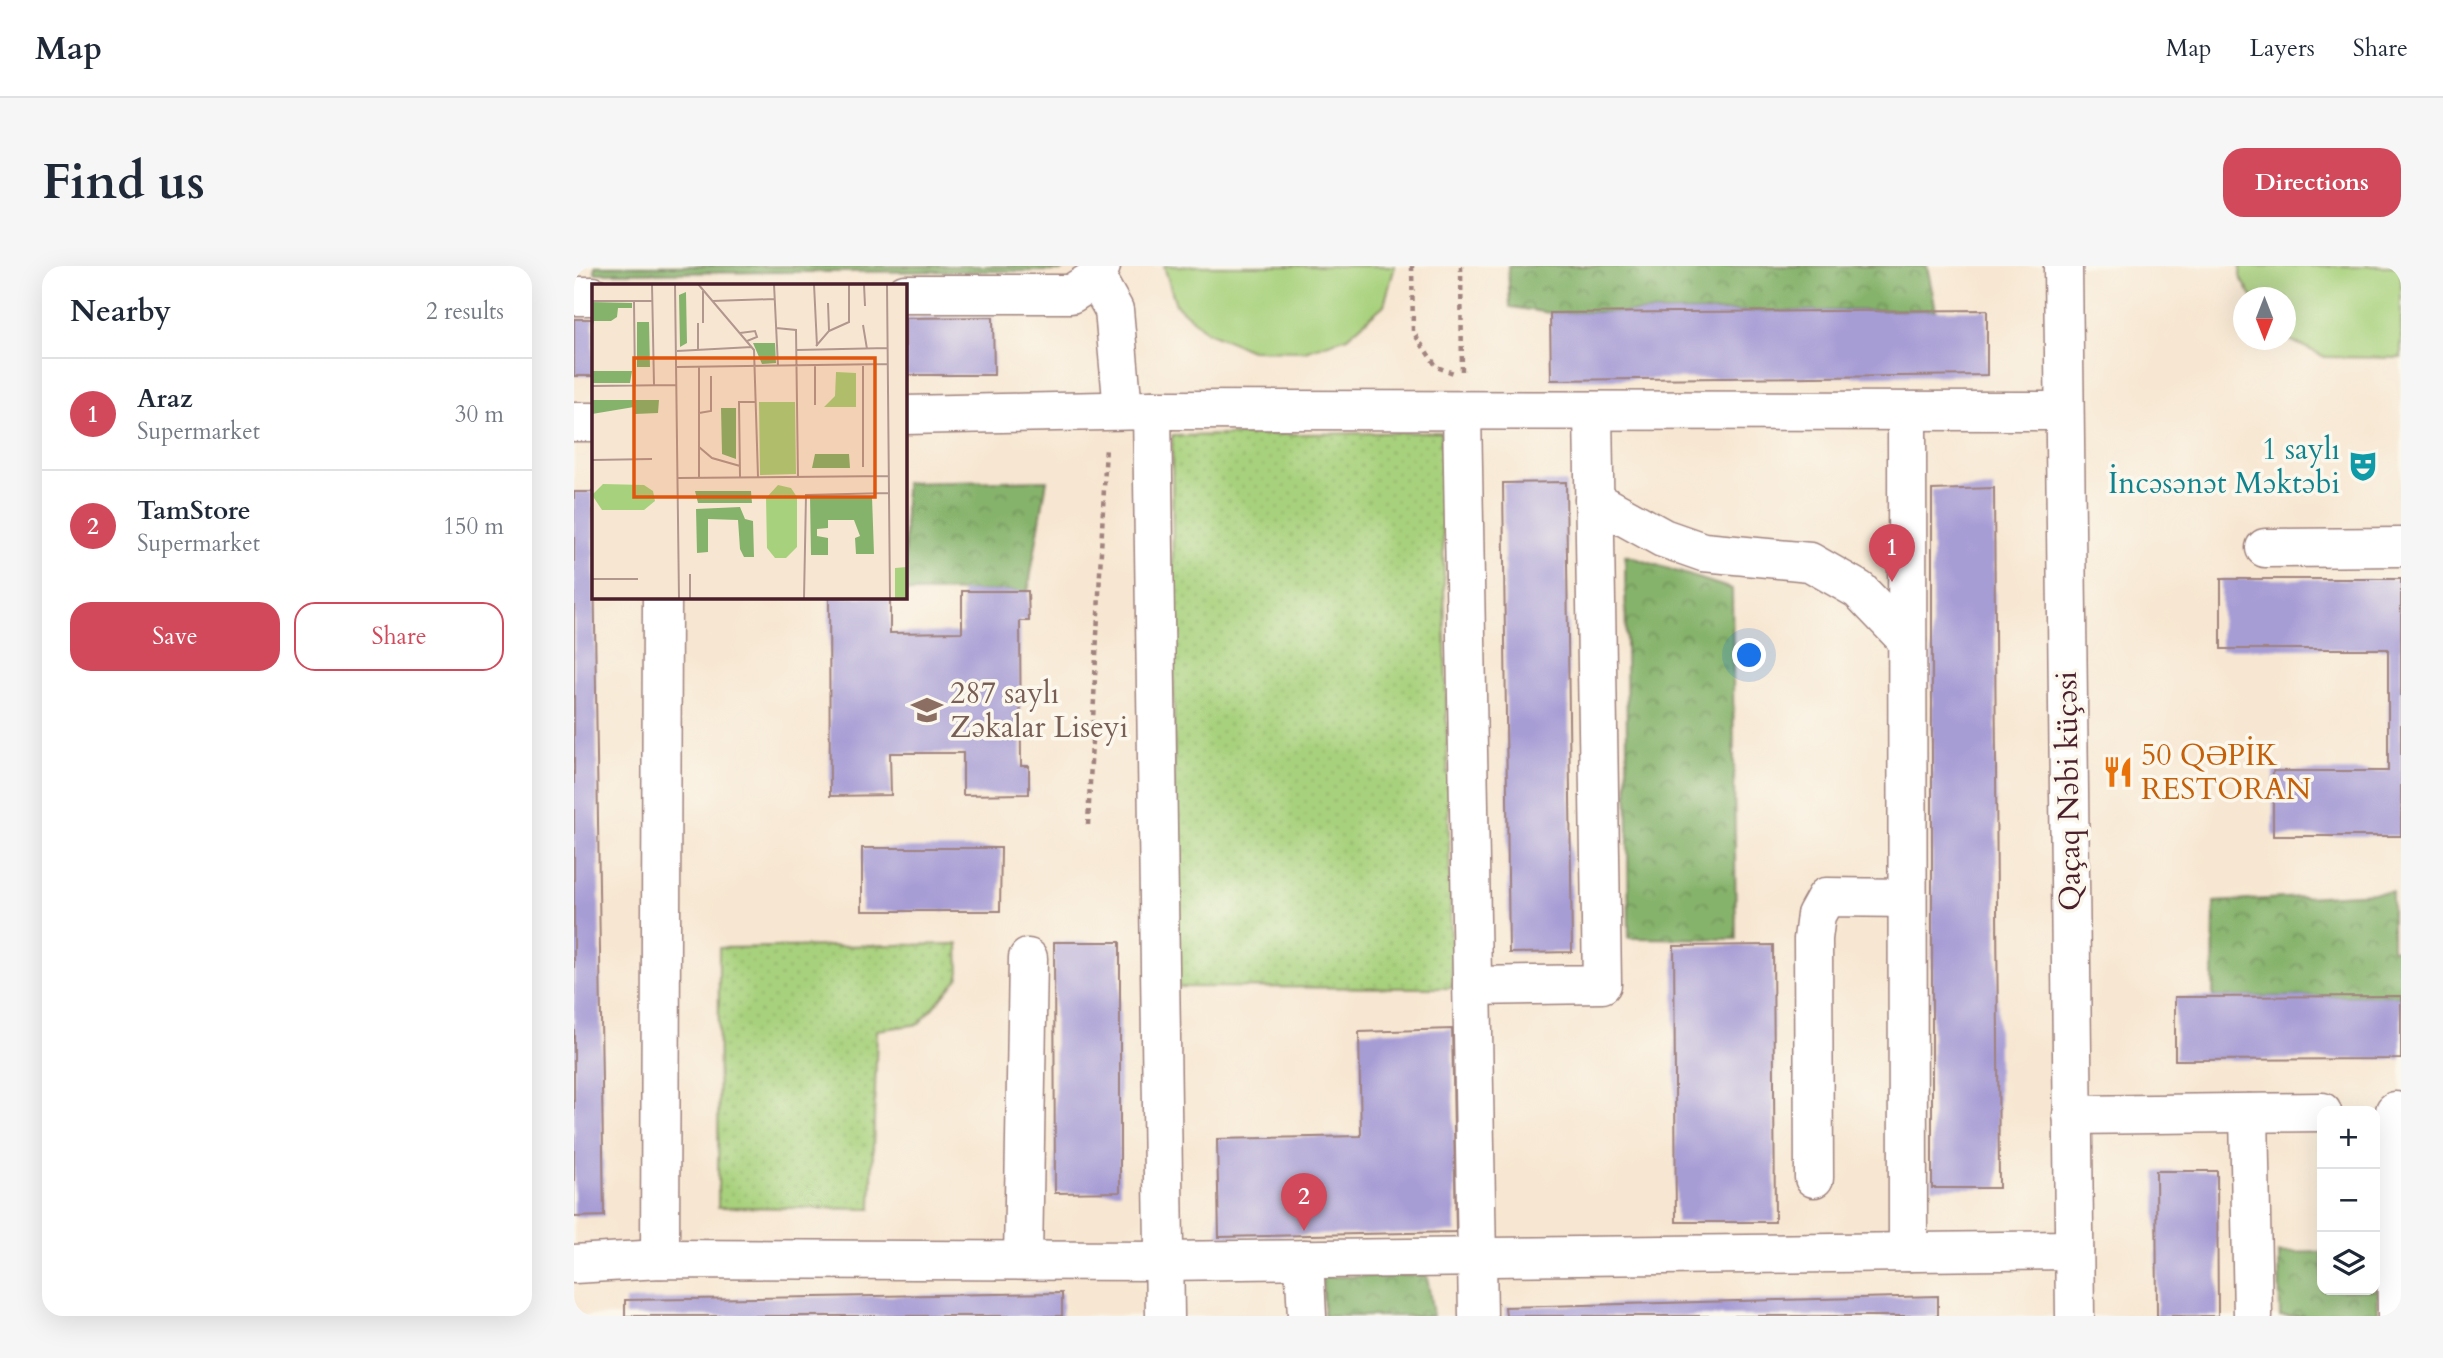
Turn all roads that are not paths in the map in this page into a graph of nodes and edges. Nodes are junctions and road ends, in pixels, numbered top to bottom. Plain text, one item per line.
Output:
1 (2063, 266) edge
2 (1098, 272) edge
3 (906, 294) edge
4 (574, 296) edge
5 (592, 296) edge
6 (1462, 394) junction
7 (1127, 410) junction
8 (1593, 411) junction
9 (1907, 411) junction
10 (2064, 411) junction
11 (906, 415) edge
12 (574, 422) edge
13 (592, 422) edge
14 (1594, 500) junction
15 (2401, 547) edge
16 (2265, 548) dead end
17 (662, 598) edge
18 (1907, 639) junction
19 (1908, 898) junction
20 (1028, 958) dead end
21 (1472, 986) junction
22 (2390, 1111) edge
23 (2317, 1112) edge
24 (2249, 1113) junction
25 (2072, 1115) junction
26 (1814, 1178) dead end
27 (2074, 1250) junction
28 (1908, 1252) junction
29 (1476, 1257) junction
30 (660, 1259) junction
31 (1304, 1259) junction
32 (1023, 1260) junction
33 (1163, 1261) junction
34 (574, 1264) edge
35 (1165, 1316) edge
36 (1307, 1316) edge
37 (1478, 1316) edge
38 (2075, 1316) edge
39 (2253, 1316) edge
40 (2397, 1316) edge

1 - 10 street, Qaçaq Nəbi küçəsi
2 - 3 street
2 - 7 street
4 - 5 street
6 - 7 street
6 - 8 street
6 - 21 street
7 - 11 street
7 - 33 street
8 - 9 street
8 - 14 street
9 - 10 street
9 - 18 street
10 - 25 street, Qaçaq Nəbi küçəsi
12 - 13 street
14 - 18 street
14 - 21 street
15 - 16 street
17 - 30 street
18 - 19 street
19 - 26 street
19 - 28 street
20 - 32 street
21 - 29 street
22 - 40 street
23 - 24 street
24 - 25 street
24 - 39 street
25 - 27 street, Qaçaq Nəbi küçəsi
27 - 28 street
27 - 38 street, Qaçaq Nəbi küçəsi
28 - 29 street
29 - 31 street
29 - 37 street
30 - 32 street
30 - 34 street
31 - 33 street
31 - 36 street
32 - 33 street
33 - 35 street

